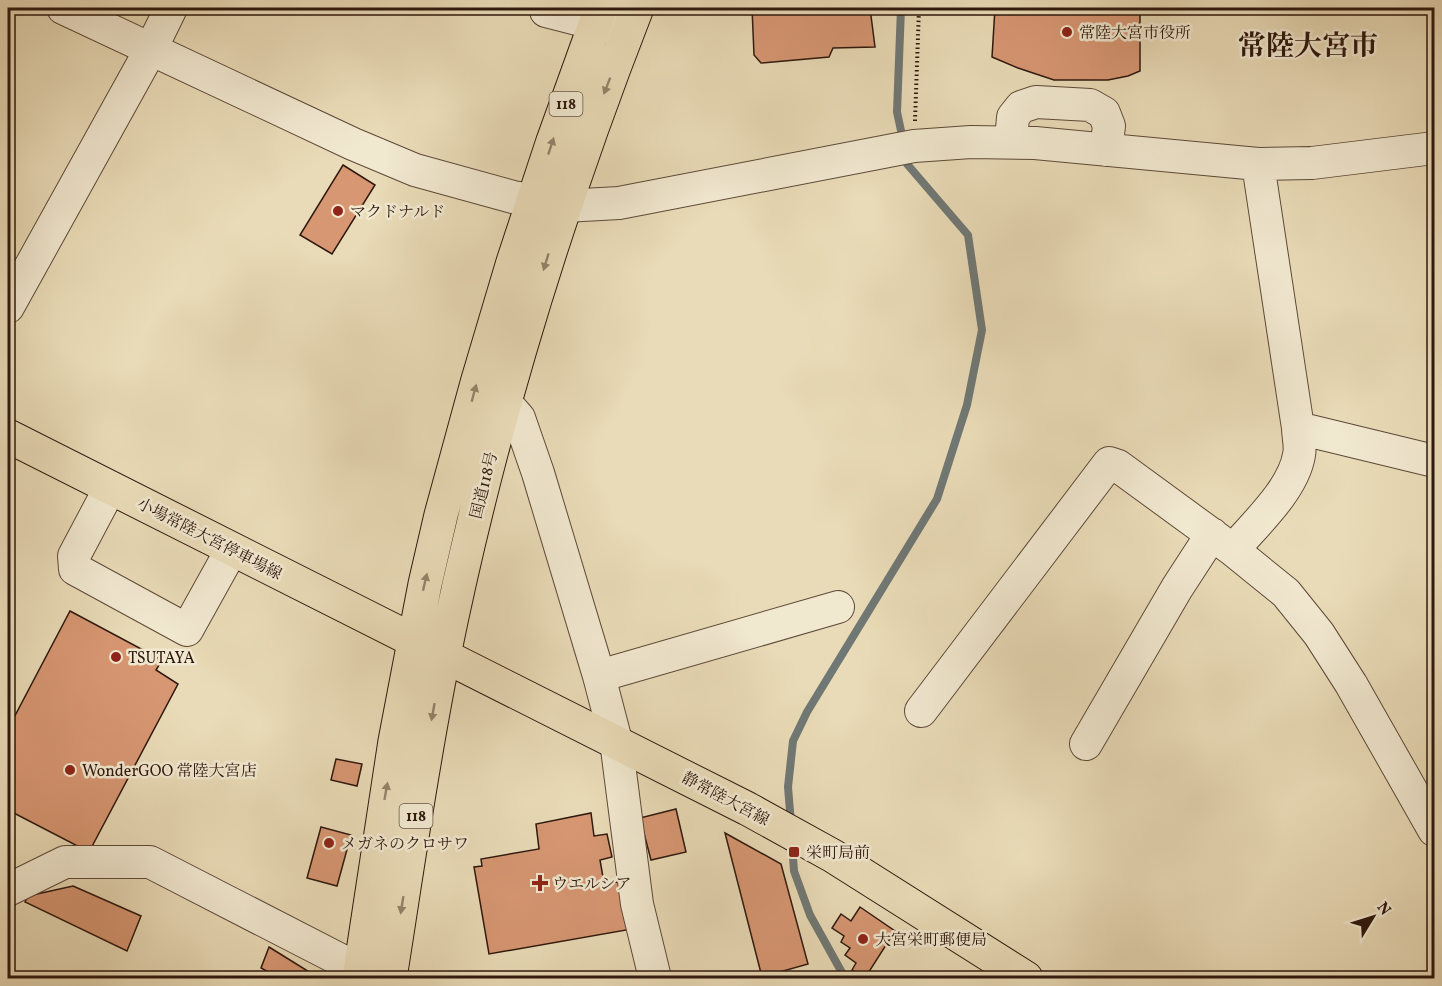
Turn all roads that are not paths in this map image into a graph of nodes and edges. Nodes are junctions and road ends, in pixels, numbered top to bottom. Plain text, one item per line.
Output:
1 (63, 8) edge
2 (171, 8) edge
3 (546, 8) edge
4 (598, 16) edge
5 (632, 20) edge
6 (151, 49) junction
7 (1011, 142) junction
8 (1434, 148) edge
9 (1106, 150) junction
10 (1258, 164) junction
11 (548, 204) junction
12 (8, 307) edge
13 (504, 401) junction
14 (1298, 428) junction
15 (8, 436) edge
16 (1434, 461) edge
17 (110, 488) junction
18 (1222, 542) junction
19 (232, 549) junction
20 (838, 607) dead end
21 (414, 639) junction
22 (444, 655) junction
23 (599, 676) junction
24 (921, 711) dead end
25 (616, 741) junction
26 (1086, 744) dead end
27 (1434, 830) edge
28 (8, 890) edge
29 (369, 976) edge
30 (655, 978) edge
31 (1026, 978) edge

1 - 6 street
2 - 6 street
3 - 4 street
4 - 5 street
11 -> 4 main road, 国道118号 / 118
5 -> 11 main road, 国道118号 / 118
6 - 11 street
6 - 12 street
7 - 9 street
7 - 9 street
7 - 11 street
8 - 10 street
9 - 10 street
10 - 14 street
11 -> 13 main road, 国道118号 / 118
21 -> 11 main road, 国道118号 / 118
13 - 22 main road, 国道118号 / 118
13 - 23 street
14 - 16 street
14 - 18 street
15 - 17 main road, 小場常陸大宮停車場線
17 - 19 main road, 小場常陸大宮停車場線
17 - 19 street
18 - 24 street
18 - 26 street
18 - 27 street
19 - 21 main road, 小場常陸大宮停車場線
20 - 23 street
21 - 22 main road, 静常陸大宮線
29 -> 21 main road, 国道118号 / 118
22 - 25 main road, 静常陸大宮線
22 -> 29 main road, 国道118号 / 118
23 - 25 street
25 - 30 street
25 - 31 main road, 静常陸大宮線
28 - 29 street

